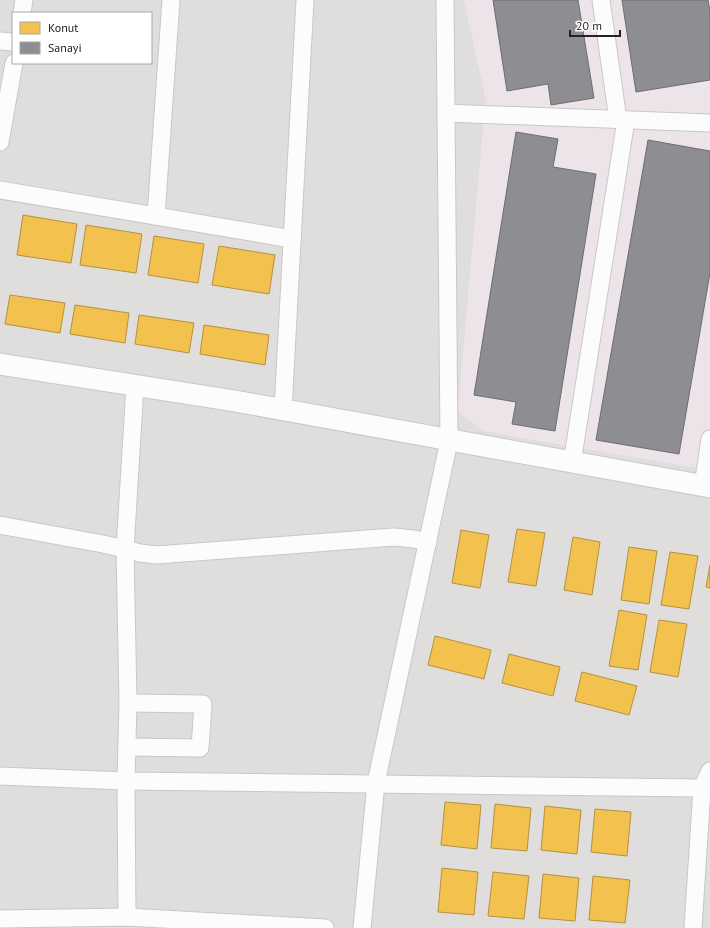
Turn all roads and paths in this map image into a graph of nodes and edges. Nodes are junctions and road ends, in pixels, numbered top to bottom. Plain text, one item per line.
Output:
1 (24, 0) edge
2 (171, 0) edge
3 (305, 0) edge
4 (445, 0) edge
5 (601, 0) edge
6 (22, 12) edge
7 (0, 41) edge
8 (12, 42) edge
9 (14, 64) edge
10 (446, 113) junction
11 (622, 120) junction
12 (710, 123) edge
13 (0, 142) edge
14 (0, 190) edge
15 (156, 216) junction
16 (292, 239) junction
17 (0, 364) edge
18 (135, 386) junction
19 (283, 410) junction
20 (710, 439) edge
21 (449, 441) junction
22 (572, 463) junction
23 (706, 486) edge
24 (0, 525) edge
25 (428, 542) junction
26 (125, 549) junction
27 (128, 703) junction
28 (127, 747) junction
29 (710, 771) edge
30 (0, 776) edge
31 (126, 781) junction
32 (376, 783) junction
33 (702, 788) junction
34 (127, 917) junction
35 (0, 919) edge
36 (325, 928) edge
37 (362, 928) edge
38 (693, 928) edge

1 - 6 street
2 - 15 street
3 - 16 street
4 - 10 street
5 - 11 street
7 - 8 street
9 - 13 street
10 - 11 street
10 - 21 street
11 - 12 street
11 - 22 street
14 - 15 street
15 - 16 street
16 - 19 street
17 - 18 street
18 - 19 street
18 - 26 street
19 - 21 street
20 - 23 street
21 - 22 street
21 - 25 street
22 - 23 street
24 - 26 street
25 - 26 street
25 - 32 street
26 - 27 street
27 - 28 street
27 - 28 street
28 - 31 street
29 - 33 street
30 - 31 street
31 - 32 street
31 - 34 street
32 - 33 street
32 - 37 street
33 - 38 street
34 - 35 street
34 - 36 street

